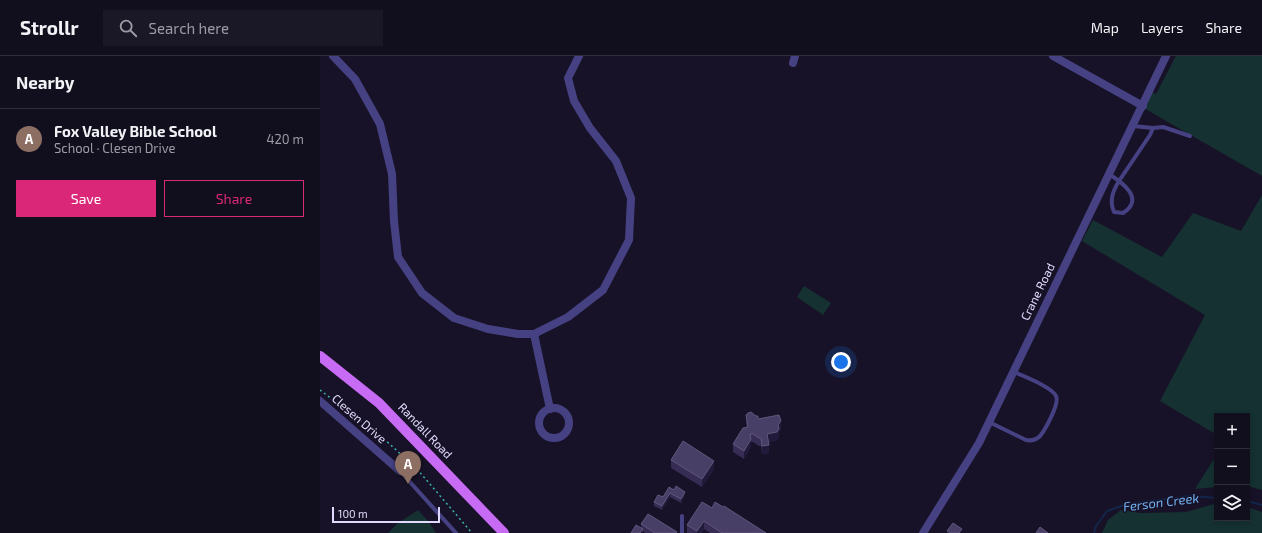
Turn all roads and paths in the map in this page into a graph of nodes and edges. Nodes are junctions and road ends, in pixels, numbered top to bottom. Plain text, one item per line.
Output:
1 (333, 56) edge
2 (579, 56) edge
3 (1053, 56) edge
4 (1166, 56) edge
5 (1143, 106) junction
6 (1133, 126) junction
7 (1153, 128) junction
8 (1190, 136) dead end
9 (1109, 174) junction
10 (1119, 181) junction
11 (534, 334) junction
12 (320, 356) edge
13 (1014, 372) junction
14 (320, 390) edge
15 (320, 401) edge
16 (550, 409) dead end
17 (989, 422) junction
18 (400, 471) joint
19 (682, 516) dead end
20 (456, 533) edge
21 (472, 533) edge
22 (504, 533) edge
23 (682, 533) edge
24 (923, 533) edge

1 - 11 street
2 - 11 street
3 - 5 street
4 - 5 street, Crane Road
5 - 6 street, Crane Road
6 - 7 lane
6 - 9 street, Crane Road
7 - 8 lane
7 - 10 lane
9 - 10 lane
9 - 13 street, Crane Road
10 - 10 lane
11 - 16 street
12 - 22 main road, Randall Road
13 - 17 street, Crane Road
13 - 17 lane
14 - 21 path
15 - 18 street, Clesen Drive
17 - 24 street, Crane Road
18 - 20 lane
19 - 23 lane

